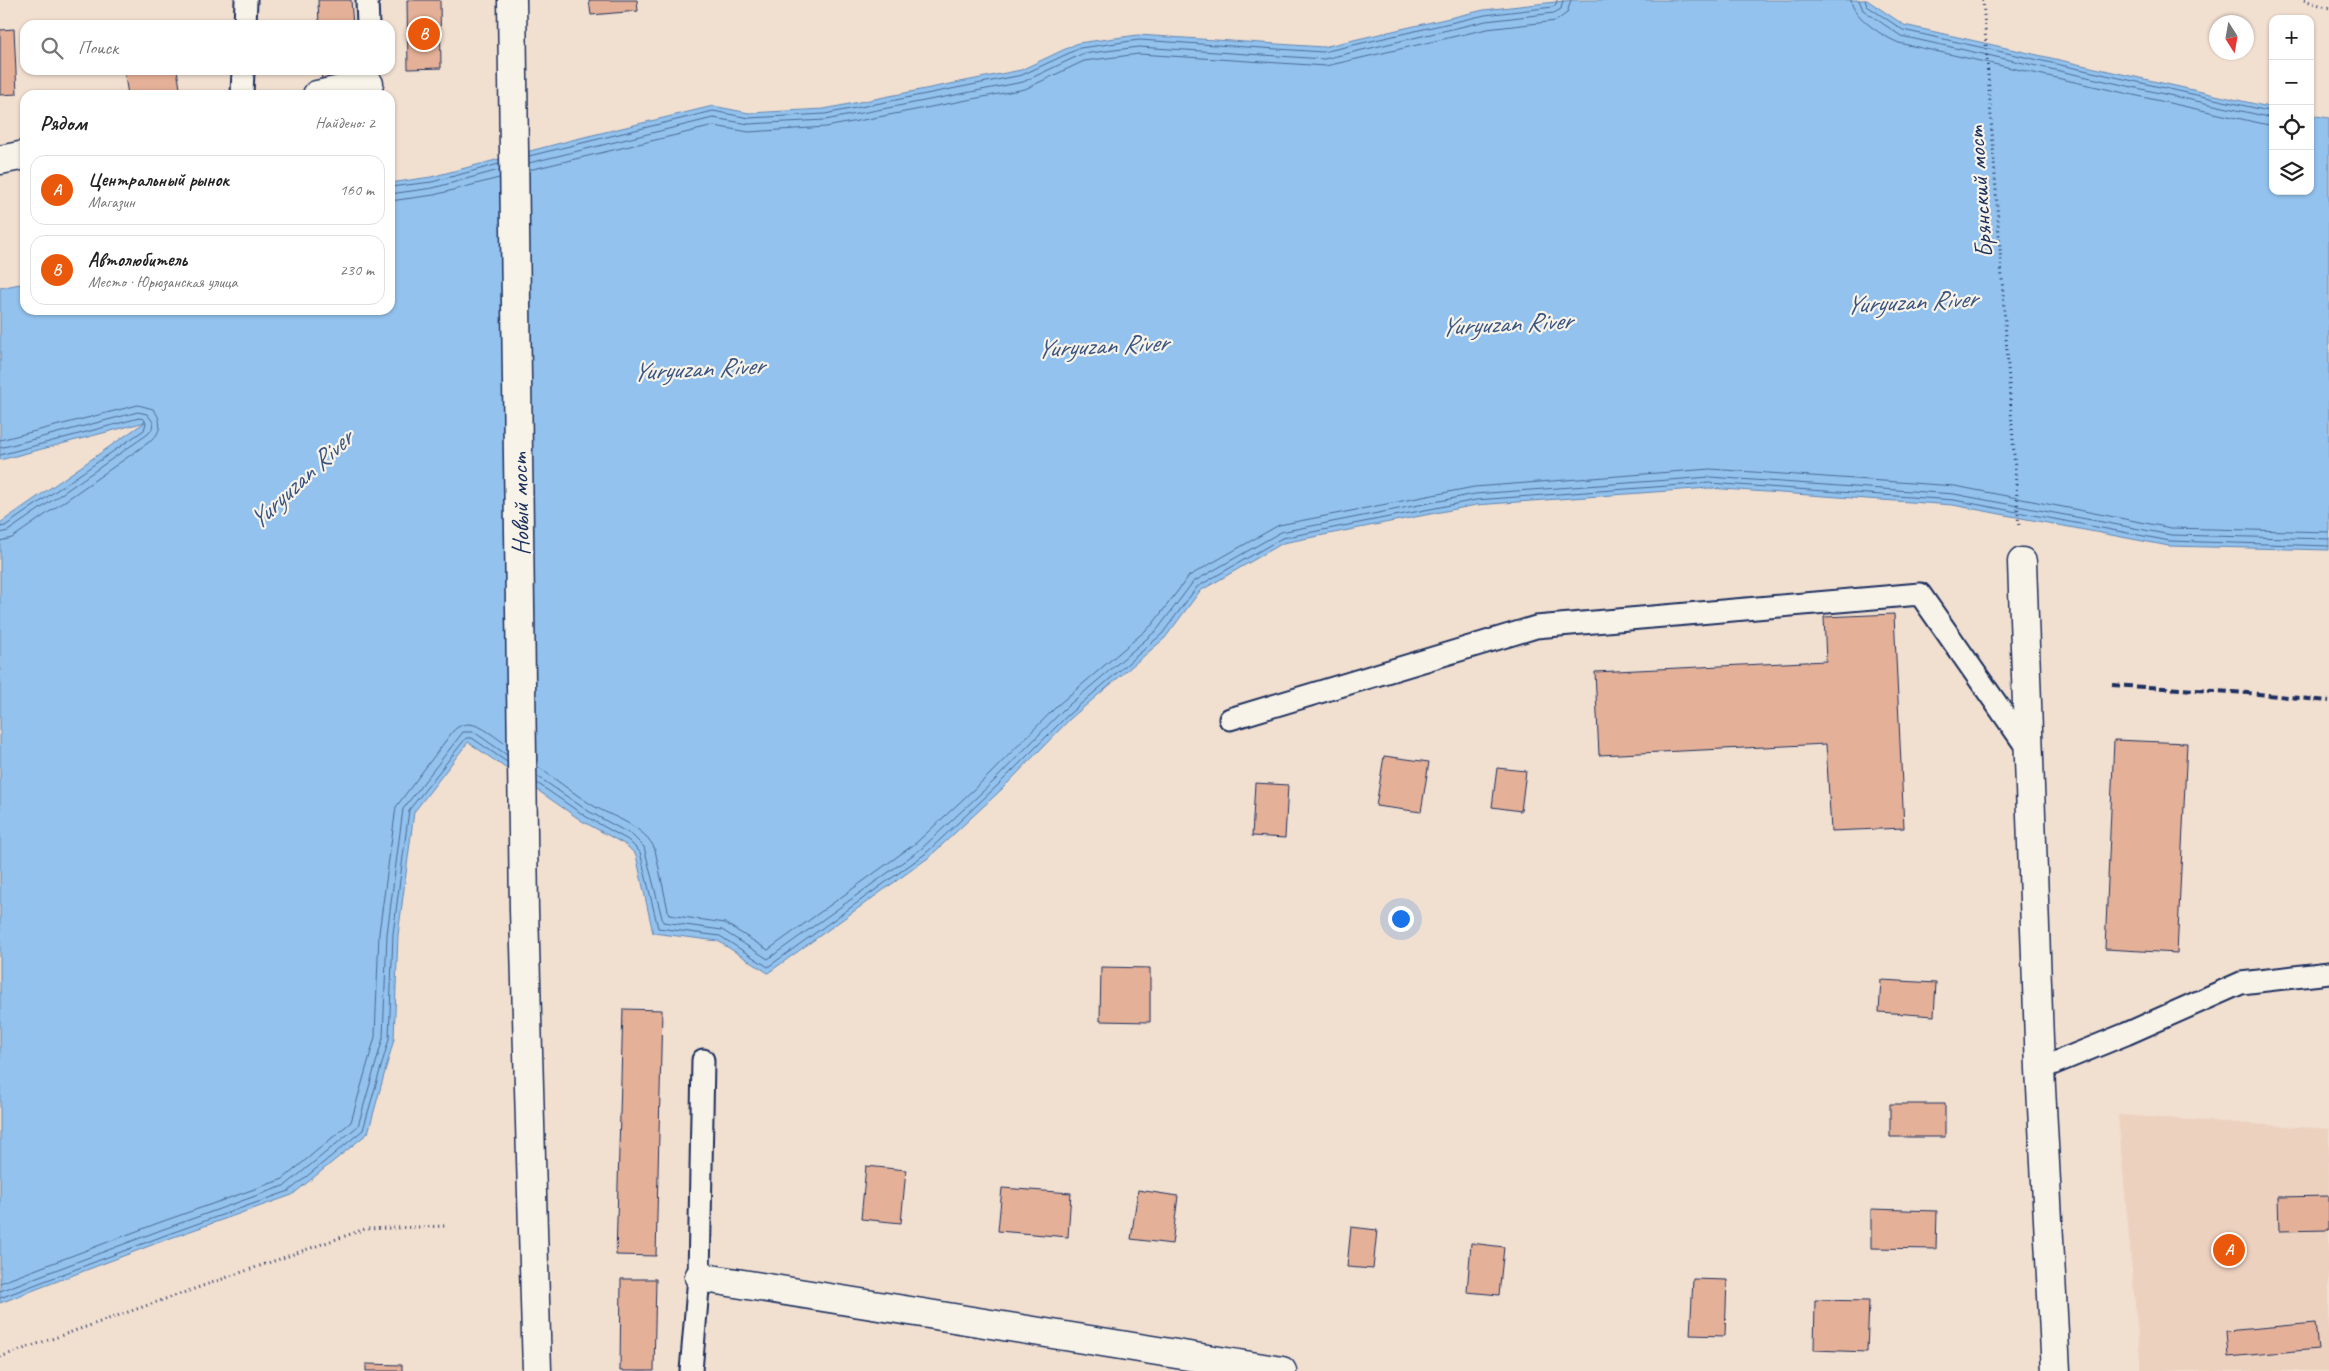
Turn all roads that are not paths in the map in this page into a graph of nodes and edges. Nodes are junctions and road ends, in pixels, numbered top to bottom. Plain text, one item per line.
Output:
1 (246, 0) edge
2 (367, 0) edge
3 (512, 0) edge
4 (245, 20) edge
5 (368, 20) edge
6 (243, 75) edge
7 (368, 77) edge
8 (242, 90) edge
9 (331, 90) edge
10 (20, 156) edge
11 (0, 160) edge
12 (2022, 562) road end
13 (1230, 719) dead end
14 (2028, 749) junction
15 (2329, 973) edge
16 (703, 1060) dead end
17 (2040, 1069) junction
18 (699, 1277) junction
19 (537, 1371) edge
20 (691, 1371) edge
21 (1282, 1371) edge
22 (2056, 1371) edge

1 - 4 lane
2 - 5 lane
3 - 19 street, Новый мост
6 - 8 lane
7 - 9 street
10 - 11 street
12 - 14 street
13 - 14 lane
14 - 17 street
15 - 17 lane
16 - 18 lane
17 - 22 street
18 - 20 lane
18 - 21 street

